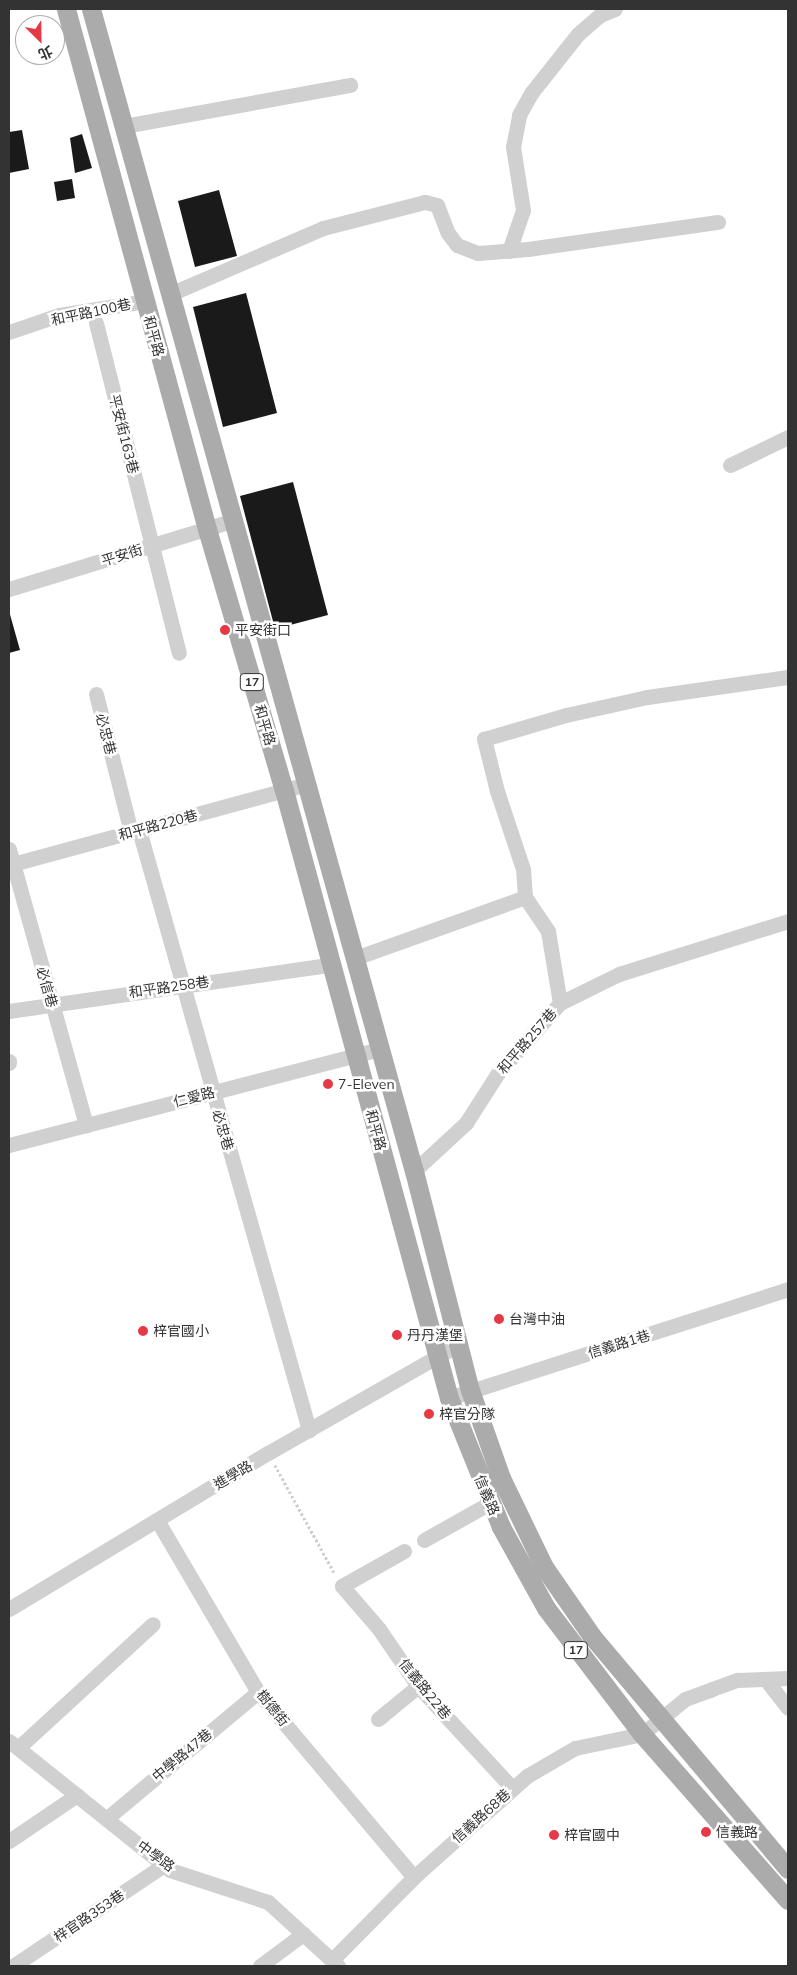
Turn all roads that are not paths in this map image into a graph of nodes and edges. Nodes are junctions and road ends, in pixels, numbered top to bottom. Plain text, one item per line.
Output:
1 (66, 9) edge
2 (91, 9) edge
3 (615, 9) edge
4 (102, 49) junction
5 (78, 56) junction
6 (350, 85) dead end
7 (124, 126) junction
8 (718, 222) dead end
9 (509, 251) junction
10 (170, 294) junction
11 (145, 301) junction
12 (96, 323) dead end
13 (9, 332) edge
14 (788, 436) edge
15 (730, 465) dead end
16 (234, 520) junction
17 (207, 529) junction
18 (152, 546) junction
19 (9, 589) edge
20 (179, 653) dead end
21 (788, 677) edge
22 (96, 694) dead end
23 (307, 784) junction
24 (284, 790) junction
25 (135, 831) junction
26 (10, 859) edge
27 (525, 897) junction
28 (788, 921) edge
29 (355, 958) junction
30 (330, 965) junction
31 (183, 985) junction
32 (560, 1003) junction
33 (52, 1004) junction
34 (9, 1011) edge
35 (380, 1049) junction
36 (356, 1056) junction
37 (212, 1092) junction
38 (86, 1125) junction
39 (9, 1145) edge
40 (414, 1171) junction
41 (788, 1289) edge
42 (459, 1344) junction
43 (437, 1356) junction
44 (470, 1390) junction
45 (449, 1398) junction
46 (309, 1430) junction
47 (490, 1503) junction
48 (157, 1520) junction
49 (424, 1540) dead end
50 (404, 1552) dead end
51 (9, 1609) edge
52 (153, 1624) dead end
53 (788, 1678) edge
54 (766, 1682) junction
55 (418, 1686) junction
56 (258, 1692) junction
57 (788, 1708) edge
58 (378, 1719) dead end
59 (661, 1721) junction
60 (642, 1734) junction
61 (14, 1744) edge
62 (512, 1788) junction
63 (77, 1795) junction
64 (106, 1818) junction
65 (9, 1841) edge
66 (164, 1865) junction
67 (788, 1869) edge
68 (414, 1877) junction
69 (788, 1900) edge
70 (303, 1934) junction
71 (12, 1962) edge
72 (335, 1963) edge
73 (260, 1966) edge

1 - 5 main road, 和平路 / 17
2 - 4 main road, 和平路 / 17
3 - 9 street
4 - 5 main road
4 - 7 main road, 和平路 / 17
5 - 11 main road, 和平路 / 17
6 - 7 street
7 - 10 main road, 和平路 / 17
8 - 9 street
9 - 10 street
10 - 16 main road, 和平路 / 17
11 - 13 street, 和平路100巷
11 - 17 main road, 和平路 / 17
12 - 18 street, 平安街163巷
14 - 15 street
16 - 17 street, 平安街
16 - 23 main road, 和平路 / 17
17 - 18 street, 平安街
17 - 24 main road, 和平路 / 17
18 - 19 street, 平安街
18 - 20 street, 平安街163巷
21 - 27 street
22 - 25 street, 必忠巷
23 - 24 street, 和平路220巷
23 - 29 main road, 和平路 / 17
24 - 25 street, 和平路220巷
24 - 30 main road, 和平路 / 17
25 - 26 street, 和平路220巷
25 - 31 street, 必忠巷
26 - 33 street, 必信巷
27 - 29 street
27 - 32 street
28 - 32 street, 和平路257巷
29 - 35 main road, 和平路 / 17
30 - 31 street, 和平路258巷
30 - 36 main road, 和平路 / 17
31 - 33 street, 和平路258巷
31 - 37 street, 必忠巷
32 - 40 street, 和平路257巷
33 - 34 street, 和平路258巷
33 - 38 street, 必信巷
35 - 36 street, 仁愛路
35 - 40 main road, 和平路 / 17
36 - 37 street, 仁愛路
36 - 43 main road, 和平路 / 17
37 - 38 street, 仁愛路
37 - 46 street, 必忠巷
38 - 39 street, 仁愛路
40 - 42 main road, 和平路 / 17
41 - 44 street, 信義路1巷
42 - 43 street, 進學路
42 - 44 main road, 信義路 / 17
43 - 45 main road, 信義路 / 17
43 - 46 street, 進學路
44 - 45 street, 信義路1巷
44 - 59 main road, 信義路 / 17
45 - 47 main road, 信義路 / 17
46 - 48 street, 進學路
47 - 49 street
47 - 60 main road, 信義路 / 17
48 - 51 street, 進學路
48 - 56 street, 樹德街
50 - 55 street, 信義路22巷
52 - 61 street
53 - 54 street, 信義路68巷
54 - 57 street
54 - 59 street, 信義路68巷
55 - 58 street
55 - 62 street, 信義路22巷
56 - 64 street, 中學路47巷
56 - 68 street, 樹德街
59 - 60 street, 信義路68巷
59 - 67 main road, 信義路 / 17
60 - 62 street, 信義路68巷
60 - 69 main road, 信義路 / 17
61 - 63 street, 中學路
62 - 68 street, 信義路68巷
63 - 64 street, 中學路
63 - 65 street
64 - 66 street, 中學路
66 - 70 street, 中學路
66 - 71 street, 梓官路353巷
68 - 72 street, 信義路68巷
70 - 72 street, 中學路
70 - 73 street

